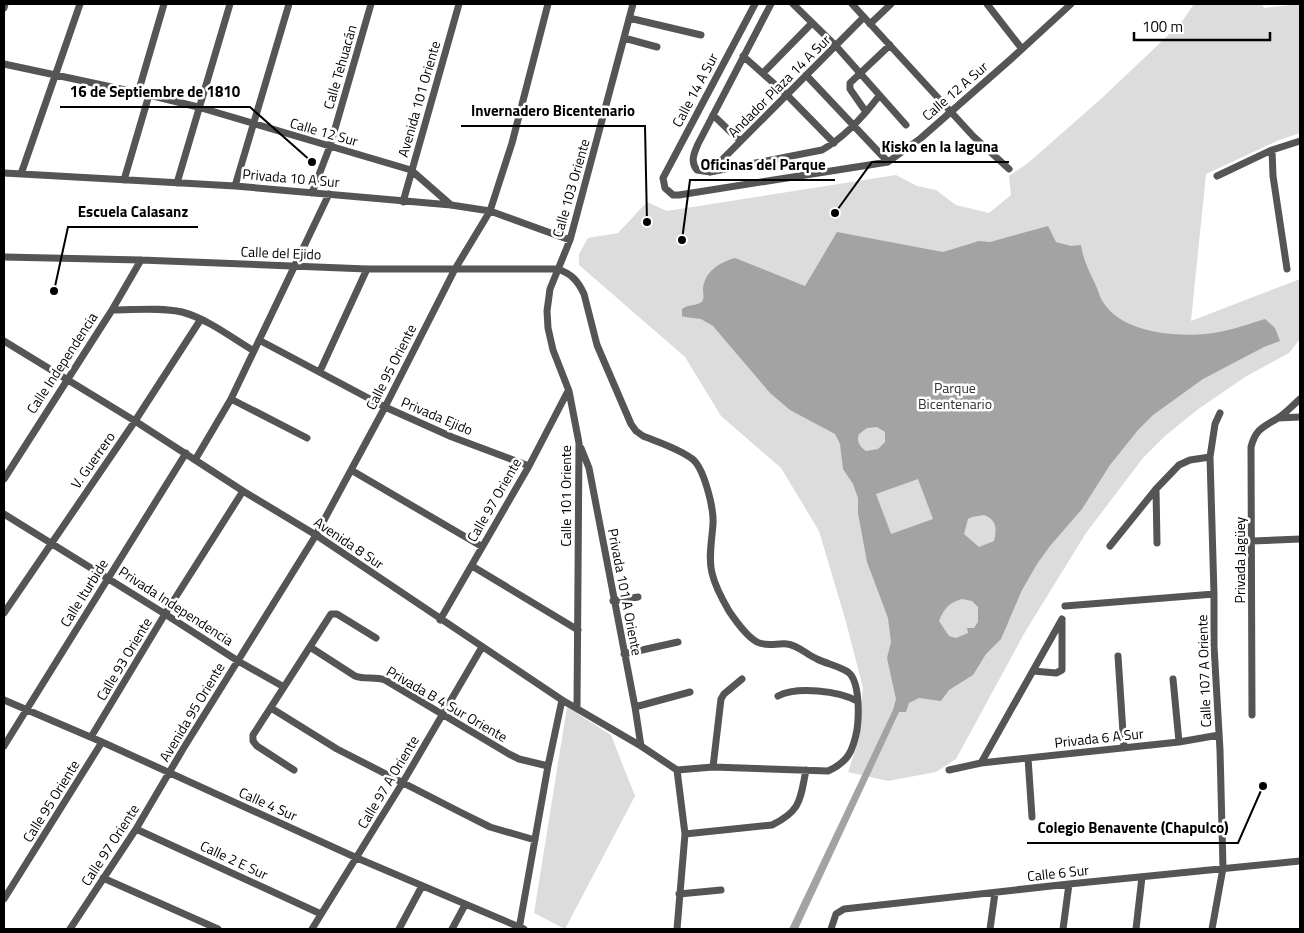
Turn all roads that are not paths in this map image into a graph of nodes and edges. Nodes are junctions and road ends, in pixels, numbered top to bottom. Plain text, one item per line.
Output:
1 (5, 4) edge
2 (80, 4) edge
3 (164, 4) edge
4 (230, 4) edge
5 (289, 4) edge
6 (371, 4) edge
7 (459, 4) edge
8 (548, 4) edge
9 (633, 4) edge
10 (755, 4) edge
11 (771, 4) edge
12 (793, 4) edge
13 (852, 4) edge
14 (891, 4) edge
15 (987, 4) edge
16 (1070, 4) edge
17 (4, 8) edge
18 (864, 17) junction
19 (629, 18) junction
20 (812, 23) junction
21 (870, 24) junction
22 (701, 35) dead end
23 (624, 38) junction
24 (890, 45) junction
25 (836, 46) junction
26 (657, 47) dead end
27 (1022, 49) junction
28 (743, 56) junction
29 (4, 64) edge
30 (763, 73) junction
31 (860, 73) junction
32 (54, 75) junction
33 (806, 75) junction
34 (138, 93) junction
35 (149, 95) junction
36 (787, 95) junction
37 (879, 96) junction
38 (198, 108) junction
39 (866, 112) junction
40 (950, 112) junction
41 (713, 115) junction
42 (253, 124) junction
43 (853, 125) junction
44 (906, 125) dead end
45 (740, 141) junction
46 (1300, 141) edge
47 (834, 143) junction
48 (330, 146) junction
49 (1272, 150) junction
50 (888, 162) junction
51 (1008, 169) dead end
52 (411, 170) junction
53 (710, 172) junction
54 (4, 173) edge
55 (21, 174) junction
56 (1217, 176) dead end
57 (124, 180) junction
58 (177, 183) junction
59 (235, 186) junction
60 (665, 188) joint
61 (312, 193) junction
62 (329, 194) junction
63 (403, 202) junction
64 (451, 205) junction
65 (490, 211) junction
66 (570, 240) junction
67 (4, 258) edge
68 (141, 260) junction
69 (295, 266) junction
70 (367, 268) junction
71 (557, 268) junction
72 (455, 269) junction
73 (1287, 269) dead end
74 (550, 289) joint
75 (112, 310) junction
76 (201, 319) junction
77 (4, 340) edge
78 (260, 340) junction
79 (254, 352) junction
80 (320, 371) junction
81 (66, 379) junction
82 (569, 391) junction
83 (231, 399) junction
84 (1300, 399) edge
85 (385, 407) junction
86 (1220, 413) dead end
87 (1300, 417) edge
88 (1278, 418) junction
89 (135, 421) junction
90 (307, 438) dead end
91 (579, 443) junction
92 (186, 454) junction
93 (1210, 457) junction
94 (195, 460) junction
95 (529, 466) junction
96 (351, 470) junction
97 (4, 479) edge
98 (1156, 489) junction
99 (243, 491) junction
100 (4, 514) edge
101 (316, 535) junction
102 (1300, 538) edge
103 (1252, 541) junction
104 (50, 543) junction
105 (1157, 543) dead end
106 (481, 546) junction
107 (1110, 546) dead end
108 (472, 566) junction
109 (108, 578) junction
110 (1214, 594) junction
111 (638, 597) dead end
112 (613, 601) junction
113 (1065, 606) dead end
114 (4, 613) edge
115 (165, 614) junction
116 (440, 620) junction
117 (578, 630) junction
118 (376, 638) dead end
119 (678, 642) dead end
120 (482, 646) junction
121 (310, 647) junction
122 (624, 654) junction
123 (1118, 656) dead end
124 (238, 661) junction
125 (1033, 671) junction
126 (1173, 679) dead end
127 (742, 680) dead end
128 (284, 687) junction
129 (690, 692) dead end
130 (778, 696) dead end
131 (4, 700) edge
132 (562, 700) junction
133 (857, 701) junction
134 (634, 706) junction
135 (271, 708) junction
136 (577, 708) junction
137 (28, 709) junction
138 (443, 714) junction
139 (1252, 715) dead end
140 (1220, 735) junction
141 (91, 737) junction
142 (102, 742) junction
143 (1179, 742) junction
144 (4, 746) edge
145 (640, 746) junction
146 (1124, 748) junction
147 (1028, 758) junction
148 (981, 763) junction
149 (548, 766) junction
150 (713, 767) junction
151 (294, 770) dead end
152 (677, 770) junction
153 (806, 770) junction
154 (949, 770) dead end
155 (170, 774) junction
156 (403, 782) junction
157 (1032, 817) dead end
158 (136, 829) junction
159 (685, 834) junction
160 (535, 840) junction
161 (357, 858) junction
162 (1300, 861) edge
163 (1223, 868) junction
164 (1142, 877) junction
165 (103, 878) junction
166 (1068, 884) junction
167 (422, 886) junction
168 (721, 890) dead end
169 (995, 893) junction
170 (679, 894) junction
171 (4, 899) edge
172 (465, 905) junction
173 (322, 914) junction
174 (70, 929) edge
175 (218, 929) edge
176 (312, 929) edge
177 (399, 929) edge
178 (452, 929) edge
179 (521, 929) edge
180 (677, 929) edge
181 (831, 929) edge
182 (990, 929) edge
183 (1064, 929) edge
184 (1136, 929) edge
185 (1212, 929) edge

1 - 17 street
2 - 32 street
3 - 34 street
4 - 38 street
5 - 42 street
6 - 48 street, Calle Tehuacán
7 - 52 street, Avenida 101 Oriente
8 - 65 street, Calle 95 Oriente
9 - 19 street, Calle 103 Oriente
10 - 60 street, Calle 14 A Sur
11 - 28 street
12 - 20 street
13 - 18 street
14 - 21 street
15 - 27 street
16 - 27 street, Calle 12 A Sur
18 - 21 street
18 - 25 street, Andador Plaza 14 A Sur
19 - 22 street
19 - 23 street, Calle 103 Oriente
20 - 25 street
20 - 30 street
21 - 24 street
23 - 26 street
23 - 66 street, Calle 103 Oriente
24 - 31 street
24 - 40 street
25 - 31 street
25 - 33 street, Andador Plaza 14 A Sur
27 - 40 street, Calle 12 A Sur
28 - 30 street
28 - 41 street
29 - 32 street, Calle 12 Sur
30 - 36 street
31 - 37 street
31 - 39 street
32 - 34 street, Calle 12 Sur
32 - 55 street
33 - 36 street, Andador Plaza 14 A Sur
33 - 43 street
34 - 35 street, Calle 12 Sur
35 - 38 street, Calle 12 Sur
35 - 57 street
36 - 45 street, Andador Plaza 14 A Sur
36 - 47 street
37 - 39 street
37 - 44 street
38 - 42 street, Calle 12 Sur
38 - 58 street
39 - 43 street
40 - 50 street, Calle 12 A Sur
40 - 51 street
41 - 45 street
41 - 53 street
42 - 48 street, Calle 12 Sur
42 - 59 street
43 - 47 street
43 - 50 street
45 - 53 street, Andador Plaza 14 A Sur
46 - 49 street
47 - 53 street
48 - 52 street, Calle 12 Sur
48 - 61 street, Calle Tehuacán
49 - 56 street
49 - 73 street
50 - 60 street, Calle 12 A Sur
52 - 63 street, Avenida 101 Oriente
52 - 64 street, Calle 12 Sur
54 - 55 street, Privada 10 A Sur
55 - 57 street, Privada 10 A Sur
57 - 58 street, Privada 10 A Sur
58 - 59 street, Privada 10 A Sur
59 - 61 street, Privada 10 A Sur
61 - 62 street, Privada 10 A Sur
62 - 63 street, Privada 10 A Sur
62 - 69 street
63 - 64 street, Privada 10 A Sur
64 - 65 street, Privada 10 A Sur
65 - 66 street, Privada 10 A Sur
65 - 72 street, Calle 95 Oriente
66 - 71 street, Calle 103 Oriente
67 - 68 street, Calle del Ejido
68 - 69 street, Calle del Ejido
68 - 75 street, Calle Independencia
69 - 70 street, Calle del Ejido
69 - 78 street
70 - 72 street, Calle del Ejido
70 - 80 street
71 - 72 street, Calle del Ejido
71 - 74 street, Calle 103 Oriente
71 - 133 street
72 - 85 street, Calle 95 Oriente
74 - 82 street, Calle 101 Oriente
75 - 76 street
75 - 81 street, Calle Independencia
76 - 79 street
76 - 89 street, V. Guerrero
77 - 81 street, Avenida 8 Sur
78 - 79 street
78 - 80 street, Privada Ejido
79 - 83 street
80 - 85 street, Privada Ejido
81 - 89 street, Avenida 8 Sur
81 - 97 street, Calle Independencia
82 - 91 street, Calle 101 Oriente
82 - 95 street, Calle 97 Oriente
83 - 90 street
83 - 94 street
84 - 88 street, Privada Jagüey
85 - 95 street, Privada Ejido
85 - 96 street, Calle 95 Oriente
86 - 93 street, Calle 107 A Oriente
87 - 88 street
88 - 103 street, Privada Jagüey
89 - 92 street, Avenida 8 Sur
89 - 104 street, V. Guerrero
91 - 112 street, Privada 101 A Oriente
91 - 117 street, Calle 101 Oriente
92 - 94 street, Avenida 8 Sur
92 - 109 street, Calle Iturbide
93 - 98 street
93 - 110 street, Calle 107 A Oriente
94 - 99 street, Avenida 8 Sur
95 - 106 street, Calle 97 Oriente
96 - 101 street, Calle 95 Oriente
96 - 106 street
98 - 105 street
98 - 107 street
99 - 101 street, Avenida 8 Sur
99 - 115 street, Calle 93 Oriente
100 - 104 street, Privada Independencia
101 - 116 street, Avenida 8 Sur
101 - 124 street, Avenida 95 Oriente
102 - 103 street
103 - 139 street, Privada Jagüey
104 - 109 street, Privada Independencia
104 - 114 street, V. Guerrero
106 - 108 street, Calle 97 Oriente
108 - 116 street, Calle 97 Oriente
108 - 117 street
109 - 115 street, Privada Independencia
109 - 137 street, Calle Iturbide
110 - 113 street
110 - 140 street, Calle 107 A Oriente
111 - 112 street
112 - 122 street, Privada 101 A Oriente
115 - 124 street, Privada Independencia
115 - 141 street, Calle 93 Oriente
116 - 120 street, Avenida 8 Sur
117 - 136 street, Calle 101 Oriente
118 - 121 street
119 - 122 street
120 - 132 street, Avenida 8 Sur
120 - 138 street, Calle 97 A Oriente
121 - 128 street
121 - 138 street, Privada B 4 Sur Oriente
122 - 134 street, Privada 101 A Oriente
123 - 146 street
124 - 128 street, Privada Independencia
124 - 155 street, Avenida 95 Oriente
125 - 125 street
125 - 148 street
126 - 143 street
127 - 150 street
128 - 135 street
129 - 134 street
130 - 133 street
131 - 137 street, Calle 4 Sur
132 - 136 street, Avenida 8 Sur
132 - 149 street
133 - 153 street
134 - 145 street, Privada 101 A Oriente
135 - 151 street
135 - 156 street
136 - 145 street, Avenida 8 Sur
137 - 141 street, Calle 4 Sur
137 - 144 street, Calle Iturbide
138 - 149 street, Privada B 4 Sur Oriente
138 - 156 street, Calle 97 A Oriente
140 - 143 street, Privada 6 A Sur
140 - 163 street, Calle 107 A Oriente
141 - 142 street, Calle 4 Sur
142 - 155 street, Calle 4 Sur
142 - 171 street, Calle 95 Oriente
143 - 146 street, Privada 6 A Sur
145 - 152 street, Avenida 8 Sur
146 - 147 street, Privada 6 A Sur
147 - 148 street, Privada 6 A Sur
147 - 157 street
148 - 154 street, Privada 6 A Sur
149 - 160 street
150 - 152 street
150 - 153 street
152 - 159 street
153 - 159 street
155 - 158 street, Calle 97 Oriente
155 - 161 street, Calle 4 Sur
156 - 160 street
156 - 161 street, Calle 97 A Oriente
158 - 165 street, Calle 97 Oriente
158 - 173 street, Calle 2 E Sur
159 - 170 street
160 - 179 street
161 - 167 street, Calle 4 Sur
161 - 173 street, Calle 97 A Oriente
162 - 163 street, Calle 6 Sur
163 - 164 street, Calle 6 Sur
163 - 185 street, Calle 107 A Oriente
164 - 166 street, Calle 6 Sur
164 - 184 street
165 - 174 street, Calle 97 Oriente
165 - 175 street
166 - 169 street, Calle 6 Sur
166 - 183 street
167 - 172 street, Calle 4 Sur
167 - 177 street
168 - 170 street
169 - 181 street, Calle 6 Sur
169 - 182 street
170 - 180 street
172 - 178 street
172 - 179 street, Calle 4 Sur
173 - 176 street, Calle 97 A Oriente

